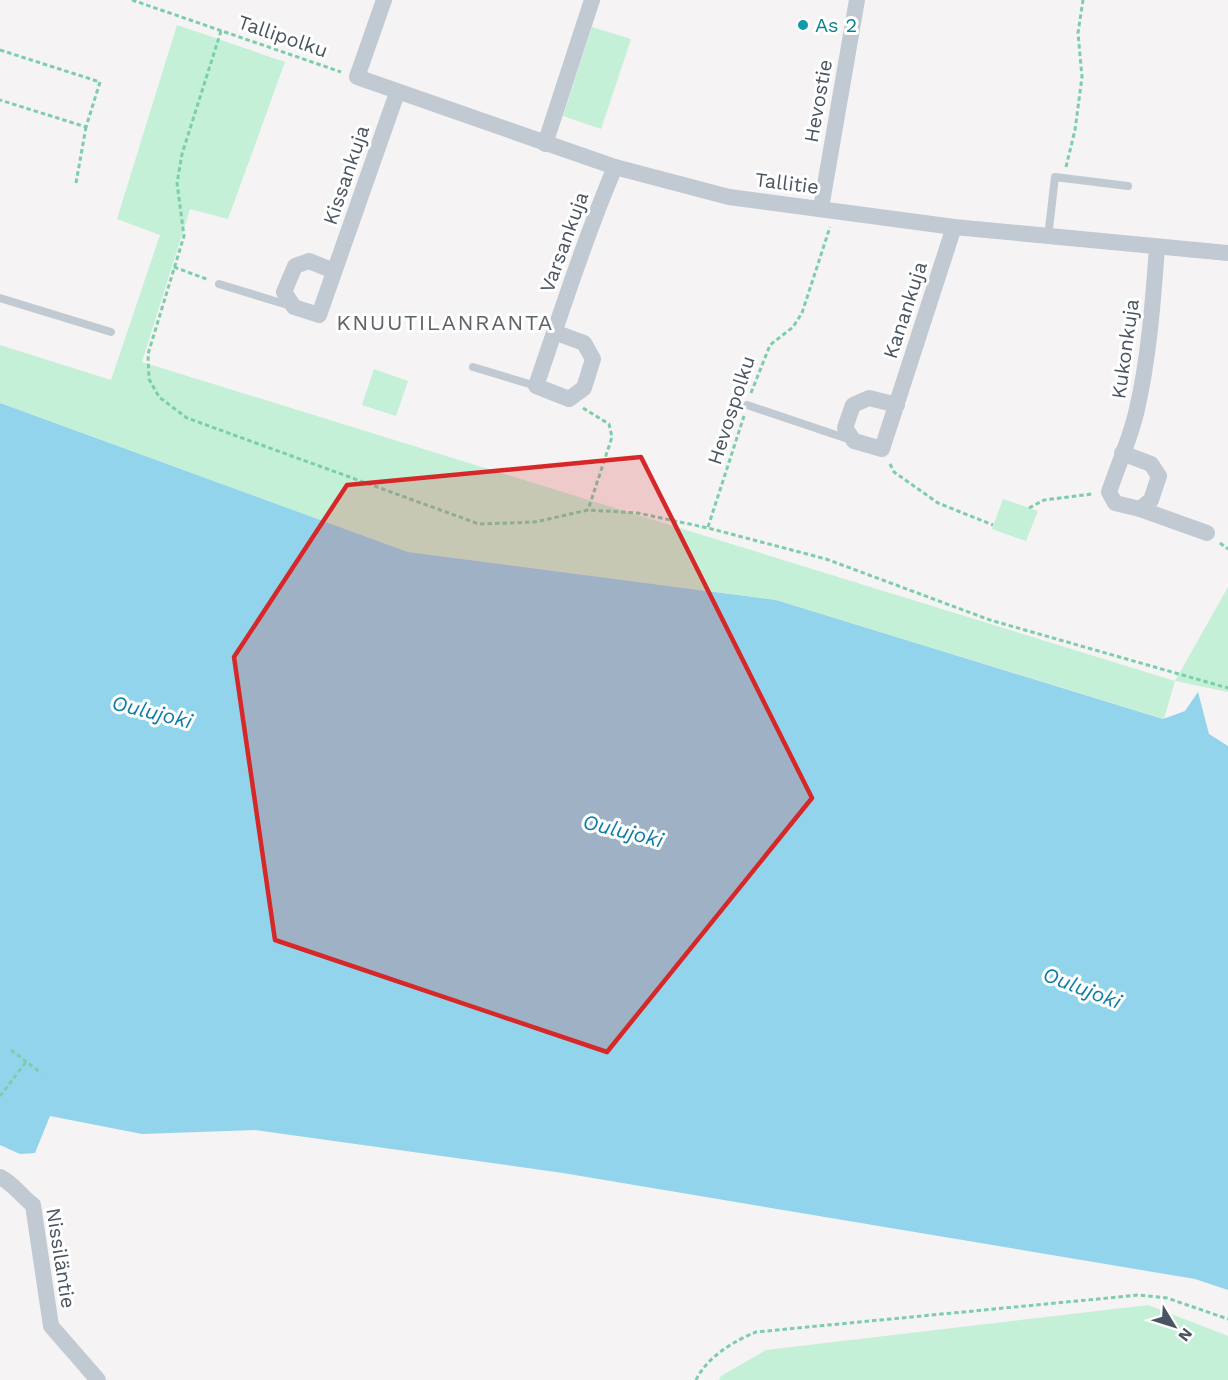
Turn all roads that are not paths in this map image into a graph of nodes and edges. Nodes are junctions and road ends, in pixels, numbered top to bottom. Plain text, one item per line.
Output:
1 (384, 0) edge
2 (592, 0) edge
3 (857, 0) edge
4 (397, 93) junction
5 (545, 144) junction
6 (615, 167) junction
7 (1128, 186) dead end
8 (828, 209) junction
9 (954, 227) junction
10 (1048, 238) junction
11 (1157, 248) junction
12 (1228, 253) edge
13 (334, 270) junction
14 (219, 284) road end
15 (0, 298) edge
16 (294, 307) junction
17 (111, 332) dead end
18 (554, 332) junction
19 (473, 367) dead end
20 (536, 386) junction
21 (747, 405) road end
22 (897, 405) junction
23 (854, 441) junction
24 (1122, 453) junction
25 (1140, 509) junction
26 (1207, 533) dead end
27 (0, 1177) edge
28 (98, 1380) edge

1 - 4 street, Tallitie
2 - 5 street
3 - 8 street, Hevostie
4 - 5 street, Tallitie
4 - 13 street, Kissankuja
5 - 6 street, Tallitie
6 - 8 street, Tallitie
6 - 18 street, Varsankuja
7 - 10 lane
8 - 9 street, Tallitie
9 - 10 street, Tallitie
9 - 22 street, Kanankuja
10 - 11 street, Tallitie
11 - 12 street, Tallitie
11 - 24 street, Kukonkuja
13 - 16 street, Kissankuja
13 - 16 street
14 - 16 lane
15 - 17 lane
18 - 20 street, Varsankuja
18 - 20 street
19 - 20 lane
21 - 23 lane
22 - 23 street, Kanankuja
22 - 23 street
24 - 25 street, Kukonkuja
24 - 25 street
25 - 26 street
27 - 28 street, Nissiläntie

